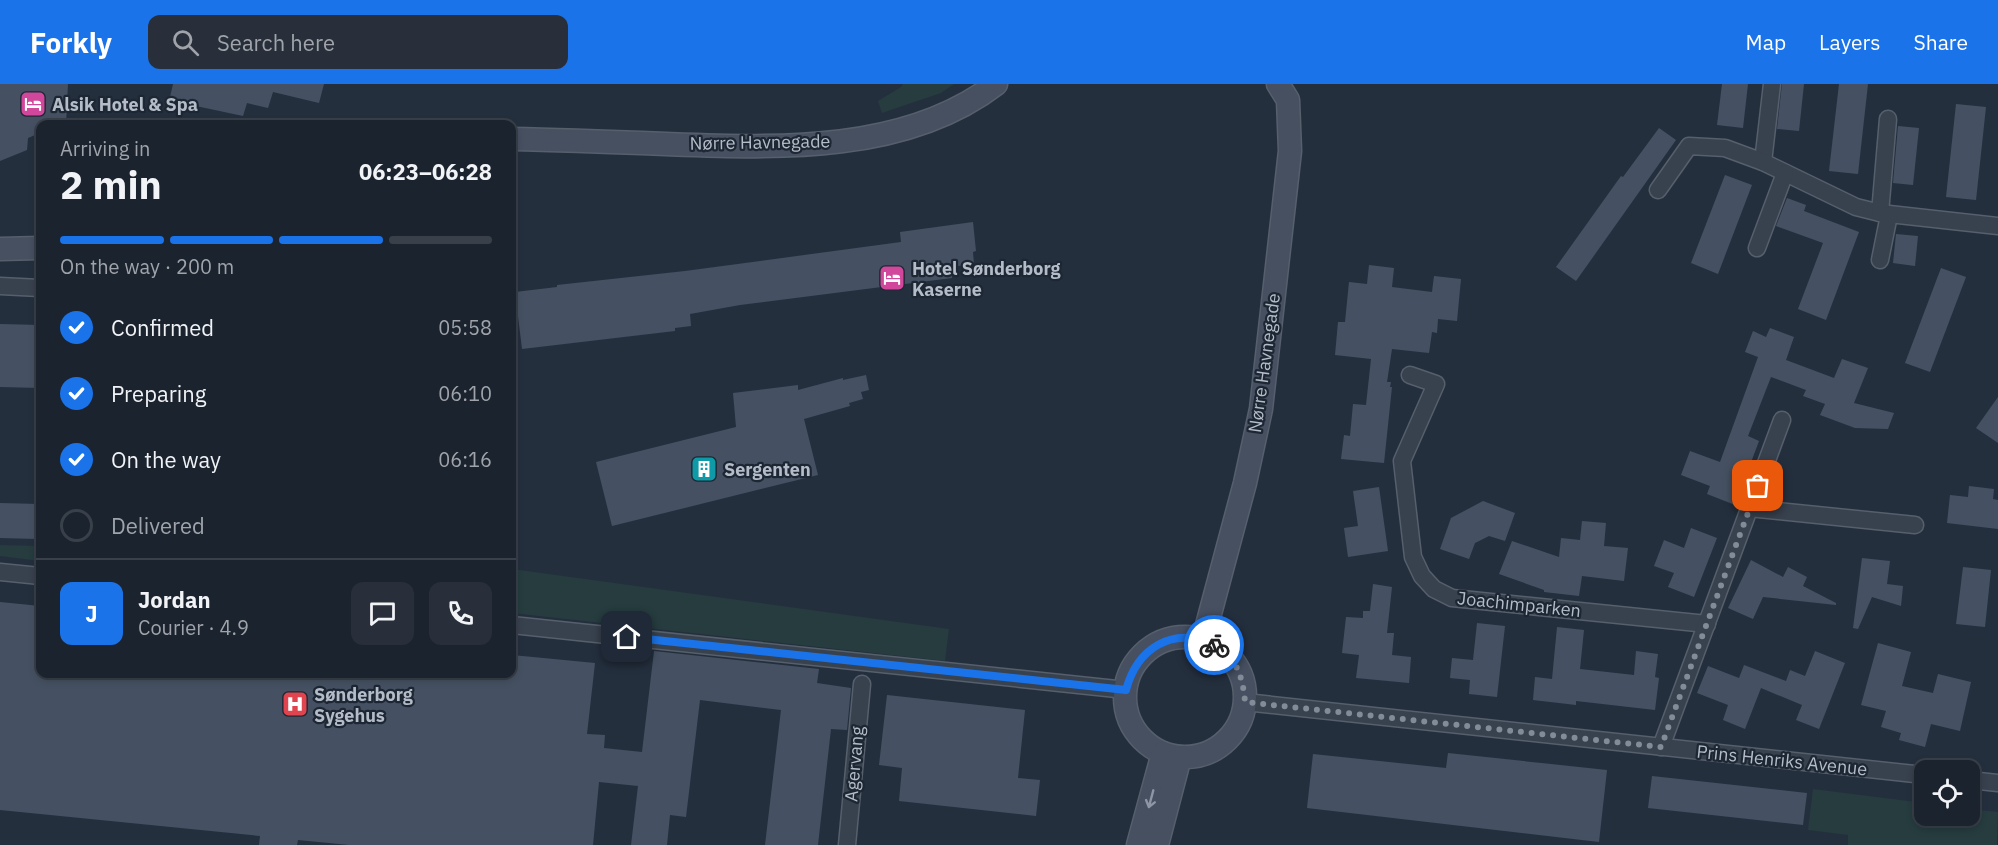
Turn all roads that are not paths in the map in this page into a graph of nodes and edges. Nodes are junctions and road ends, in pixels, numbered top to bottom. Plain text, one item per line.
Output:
1 (996, 84) edge
2 (1278, 84) edge
3 (1772, 84) edge
4 (1888, 118) dead end
5 (516, 139) edge
6 (1763, 162) junction
7 (1785, 173) junction
8 (1658, 190) dead end
9 (1885, 214) junction
10 (1998, 226) edge
11 (36, 248) edge
12 (1756, 248) dead end
13 (0, 249) edge
14 (1880, 260) dead end
15 (0, 286) edge
16 (36, 288) edge
17 (1410, 375) dead end
18 (1782, 420) dead end
19 (1749, 508) junction
20 (1916, 525) dead end
21 (0, 572) edge
22 (36, 576) edge
23 (1707, 624) junction
24 (516, 625) edge
25 (1203, 640) junction
26 (862, 684) dead end
27 (1126, 690) junction
28 (1245, 702) junction
29 (1661, 747) junction
30 (1171, 755) junction
31 (1914, 774) edge
32 (1980, 781) edge
33 (1998, 783) edge
34 (847, 845) edge
35 (1138, 845) edge
36 (1157, 845) edge

1 - 5 street, Nørre Havnegade
2 - 25 street, Nørre Havnegade
3 - 6 street
4 - 9 street
6 - 7 street
6 - 8 street
7 - 9 street
7 - 12 street
9 - 10 street
9 - 14 street
11 - 13 street
15 - 16 street
17 - 23 street, Joachimparken
18 - 19 street
19 - 20 street
19 - 23 street
21 - 22 street
23 - 29 street
24 - 27 street
25 - 27 street
25 - 28 street
26 - 34 street, Agervang
27 - 30 street
28 - 29 street, Prins Henriks Avenue
28 - 30 street
29 - 31 street, Prins Henriks Avenue
30 -> 35 street
30 - 36 street
32 - 33 street

